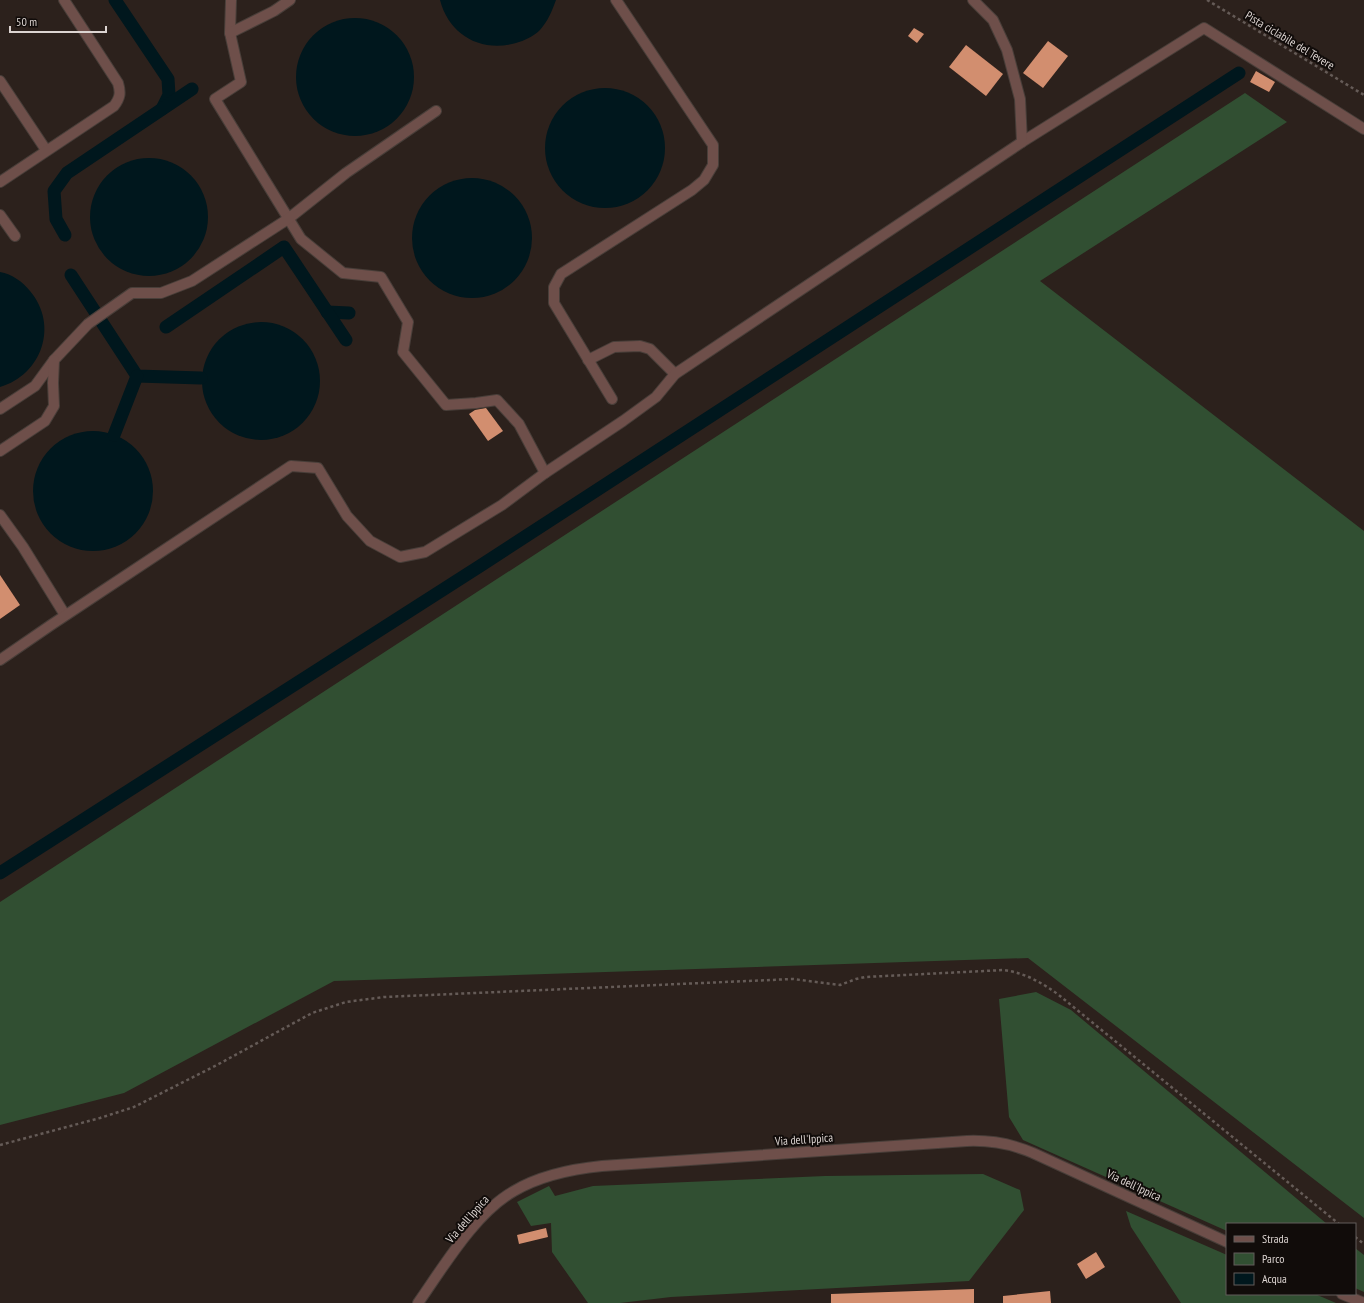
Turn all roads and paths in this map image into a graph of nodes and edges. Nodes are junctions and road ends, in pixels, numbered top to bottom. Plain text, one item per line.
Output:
1 (64, 0) edge
2 (231, 0) edge
3 (290, 0) edge
4 (616, 0) edge
5 (972, 0) edge
6 (1207, 0) edge
7 (230, 33) junction
8 (0, 81) edge
9 (1364, 95) edge
10 (436, 111) dead end
11 (1364, 128) edge
12 (1022, 142) junction
13 (46, 150) junction
14 (0, 182) edge
15 (0, 215) edge
16 (288, 219) junction
17 (14, 236) dead end
18 (54, 360) junction
19 (588, 360) junction
20 (675, 374) junction
21 (612, 400) dead end
22 (0, 409) edge
23 (0, 451) edge
24 (545, 473) junction
25 (0, 515) edge
26 (65, 616) junction
27 (0, 660) edge
28 (0, 1145) edge
29 (1338, 1223) edge
30 (1356, 1238) edge
31 (1226, 1242) edge
32 (1364, 1244) edge
33 (1344, 1295) edge
34 (418, 1303) edge
35 (1364, 1303) edge

1 - 13 street
2 - 7 street
3 - 7 street
4 - 19 street
5 - 12 street
6 - 9 path, Pista ciclabile del Tevere
7 - 16 street
8 - 13 street
10 - 16 street
11 - 12 street
12 - 20 street
13 - 14 street
15 - 17 street
16 - 18 street
16 - 24 street
18 - 22 street
18 - 23 street
19 - 20 street
19 - 21 street
20 - 24 street
24 - 26 street
25 - 26 street
26 - 27 street
28 - 29 path
30 - 32 path
31 - 34 street, Via dell'Ippica
33 - 35 street

